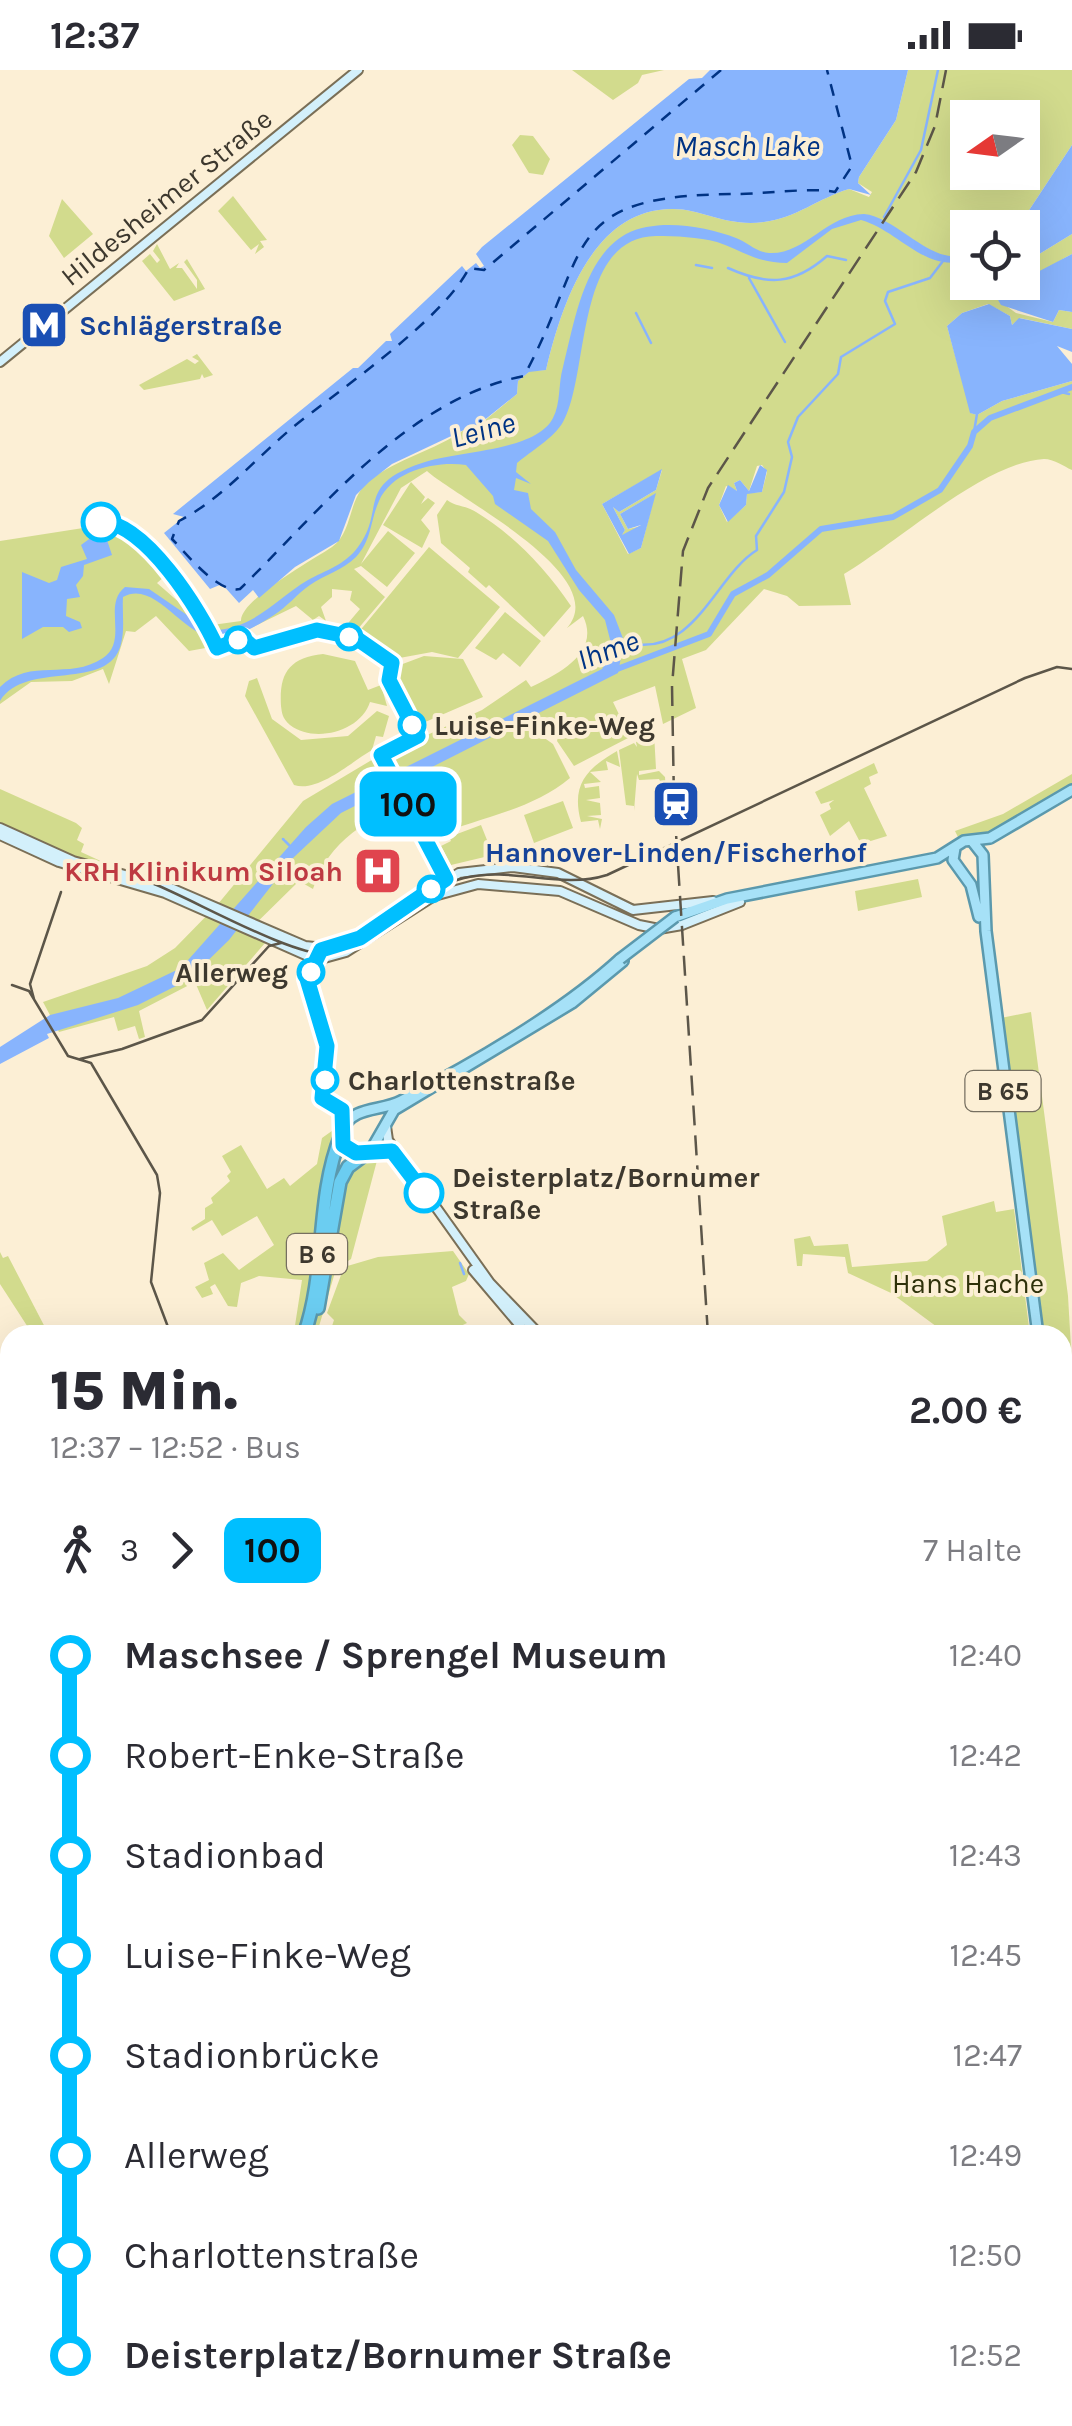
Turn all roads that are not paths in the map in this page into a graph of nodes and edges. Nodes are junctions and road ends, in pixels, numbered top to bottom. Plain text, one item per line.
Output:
1 (355, 70) edge
2 (0, 360) edge
3 (1072, 793) edge
4 (0, 832) edge
5 (972, 841) junction
6 (955, 848) junction
7 (983, 860) junction
8 (959, 868) junction
9 (728, 899) junction
10 (740, 902) junction
11 (676, 919) junction
12 (274, 939) junction
13 (622, 960) junction
14 (370, 1109) junction
15 (386, 1126) junction
16 (341, 1135) junction
17 (368, 1152) junction
18 (477, 1270) junction
19 (308, 1325) edge
20 (310, 1325) edge
21 (520, 1325) edge
22 (530, 1325) edge
23 (1036, 1325) edge
24 (1036, 1325) edge

1 - 2 main road, Hildesheimer Straße
3 - 5 main road, B 6
3 - 7 main road, B 6
4 - 12 main road
5 - 6 main road, B 6
5 - 7 main road
6 - 8 main road
6 - 9 main road, B 6
7 - 8 main road, B 6
7 - 23 main road, B 65
8 - 10 main road, B 6
8 - 24 main road, B 65
9 - 11 main road, B 6
9 - 12 main road
10 - 11 main road, B 6
10 - 12 main road
11 - 13 main road, B 6, bridge
13 - 14 main road, B 6
13 - 15 main road, B 6
14 - 15 main road
14 - 16 main road, B 6
15 - 17 main road, B 6
15 - 18 main road
16 - 17 main road
16 - 19 highway, B 6
17 - 18 main road
17 - 20 highway, B 6
18 - 21 main road
18 - 22 main road

